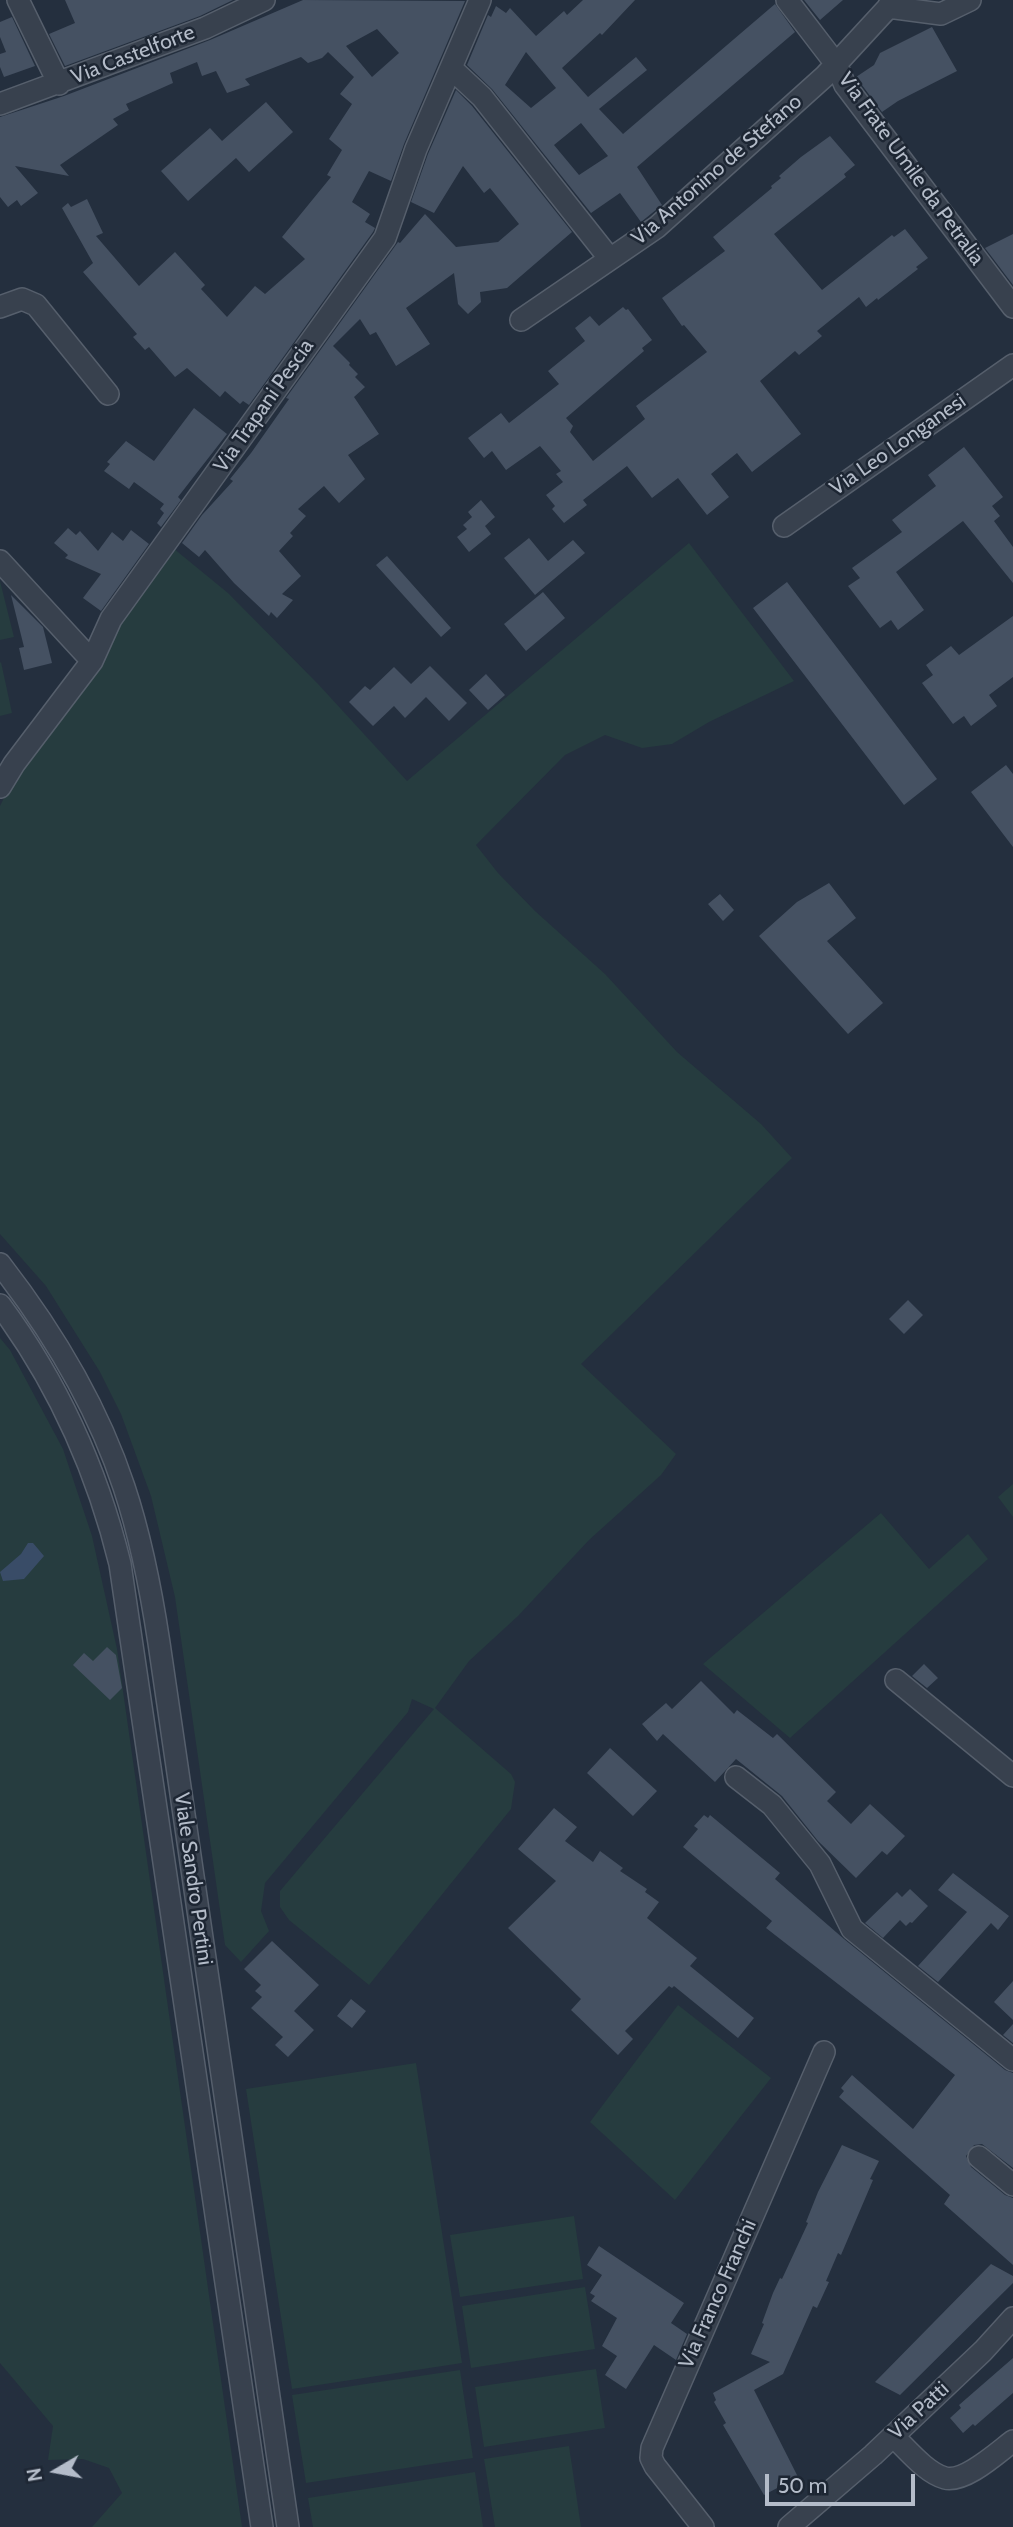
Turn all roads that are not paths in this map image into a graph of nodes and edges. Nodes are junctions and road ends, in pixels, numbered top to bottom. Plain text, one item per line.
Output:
1 (18, 0) edge
2 (264, 0) edge
3 (481, 0) edge
4 (787, 0) edge
5 (970, 0) edge
6 (891, 4) edge
7 (836, 64) junction
8 (452, 69) junction
9 (59, 84) junction
10 (0, 104) edge
11 (610, 259) junction
12 (0, 307) edge
13 (1013, 307) edge
14 (522, 320) dead end
15 (1013, 365) edge
16 (108, 394) dead end
17 (784, 526) dead end
18 (0, 561) edge
19 (92, 662) junction
20 (0, 787) edge
21 (0, 1264) edge
22 (0, 1305) edge
23 (896, 1680) dead end
24 (1013, 1776) edge
25 (736, 1777) dead end
26 (824, 2052) dead end
27 (1013, 2060) edge
28 (979, 2157) dead end
29 (1013, 2185) edge
30 (1013, 2318) edge
31 (893, 2436) junction
32 (1013, 2441) edge
33 (261, 2527) edge
34 (288, 2527) edge
35 (703, 2527) edge
36 (789, 2527) edge

1 - 9 street
2 - 9 street, Via Castelforte
3 - 8 street, Via Trapani Pescia
4 - 7 street, Via Frate Umile da Petralia
5 - 6 street
6 - 7 street, Via Antonino de Stefano
7 - 11 street, Via Antonino de Stefano
7 - 13 street, Via Frate Umile da Petralia
8 - 11 street
8 - 19 street, Via Trapani Pescia
9 - 10 street, Via Castelforte
11 - 14 street, Via Antonino de Stefano
12 - 16 street
15 - 17 street, Via Leo Longanesi
18 - 19 street
19 - 20 street, Via Trapani Pescia
21 - 34 street, Viale Sandro Pertini
22 - 33 street, Viale Sandro Pertini
23 - 24 street
25 - 27 street
26 - 35 street, Via Franco Franchi
28 - 29 street
30 - 31 street, Via Patti
31 - 32 street
31 - 36 street, Via Patti

